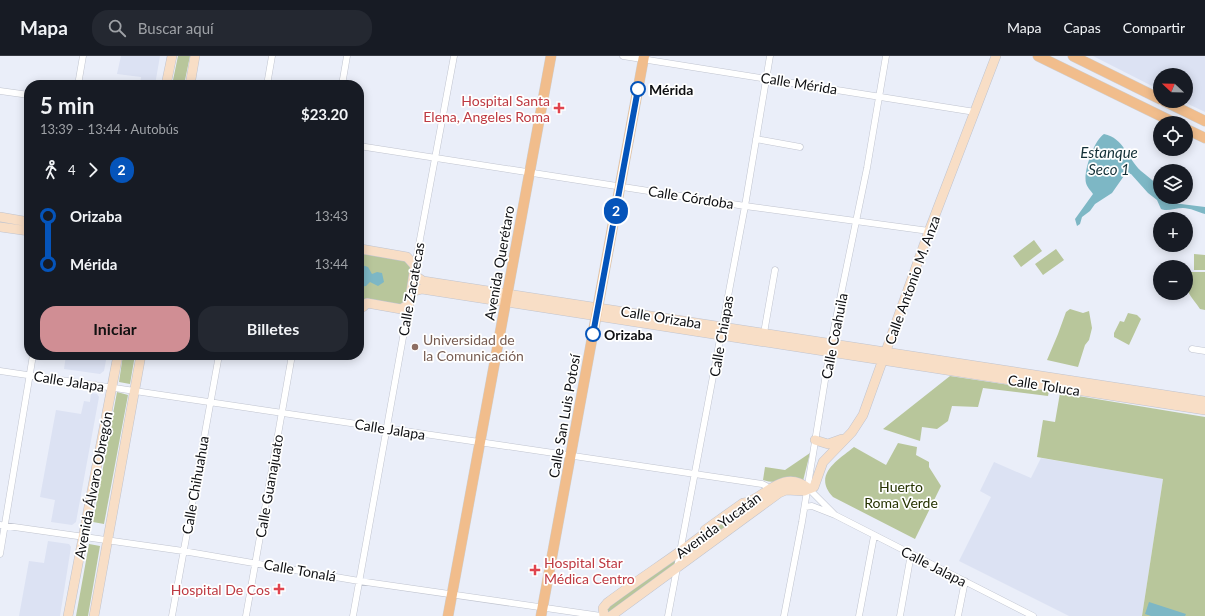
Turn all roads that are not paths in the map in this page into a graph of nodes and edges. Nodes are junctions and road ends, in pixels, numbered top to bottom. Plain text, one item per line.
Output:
1 (83, 56) edge
2 (172, 56) edge
3 (195, 56) edge
4 (272, 56) edge
5 (347, 56) edge
6 (454, 56) edge
7 (551, 56) edge
8 (624, 56) edge
9 (770, 56) edge
10 (886, 56) edge
11 (996, 56) edge
12 (1038, 56) edge
13 (1073, 56) edge
14 (644, 58) edge
15 (766, 78) junction
16 (79, 80) edge
17 (167, 80) edge
18 (191, 80) edge
19 (268, 80) edge
20 (343, 80) edge
21 (0, 91) edge
22 (24, 94) edge
23 (879, 96) junction
24 (1153, 96) edge
25 (1178, 108) edge
26 (974, 112) junction
27 (1161, 116) edge
28 (1205, 121) edge
29 (1193, 132) edge
30 (1205, 138) edge
31 (756, 139) junction
32 (364, 147) edge
33 (800, 147) dead end
34 (435, 159) junction
35 (529, 172) junction
36 (621, 186) junction
37 (746, 206) junction
38 (0, 217) edge
39 (24, 221) edge
40 (857, 222) junction
41 (0, 227) edge
42 (24, 230) edge
43 (929, 231) junction
44 (364, 250) edge
45 (415, 270) junction
46 (775, 270) dead end
47 (411, 292) junction
48 (507, 298) junction
49 (409, 304) junction
50 (364, 306) edge
51 (597, 312) junction
52 (722, 331) junction
53 (764, 333) junction
54 (831, 348) junction
55 (1192, 349) dead end
56 (1205, 350) edge
57 (885, 355) junction
58 (32, 360) edge
59 (117, 360) edge
60 (140, 360) edge
61 (218, 360) edge
62 (291, 360) edge
63 (0, 371) edge
64 (30, 375) junction
65 (112, 388) junction
66 (1109, 390) junction
67 (135, 391) junction
68 (1205, 400) edge
69 (211, 402) junction
70 (1205, 410) edge
71 (282, 413) junction
72 (387, 428) junction
73 (846, 437) junction
74 (816, 440) junction
75 (480, 442) junction
76 (571, 456) junction
77 (695, 475) junction
78 (768, 488) junction
79 (808, 488) junction
80 (775, 496) junction
81 (805, 507) junction
82 (835, 515) junction
83 (2, 525) edge
84 (82, 536) junction
85 (874, 536) junction
86 (107, 540) junction
87 (183, 551) junction
88 (680, 552) junction
89 (0, 554) edge
90 (911, 554) junction
91 (256, 562) junction
92 (677, 568) junction
93 (359, 581) junction
94 (965, 581) junction
95 (452, 594) junction
96 (542, 612) edge
97 (1019, 613) edge
98 (68, 616) edge
99 (94, 616) edge
100 (172, 616) edge
101 (246, 616) edge
102 (353, 616) edge
103 (448, 616) edge
104 (601, 616) edge
105 (604, 616) edge
106 (612, 616) edge
107 (668, 616) edge
108 (784, 616) edge
109 (859, 616) edge
110 (900, 616) edge
111 (958, 616) edge
112 (1033, 616) edge

1 - 16 street
2 - 17 street
3 - 18 street
4 - 19 street
5 - 20 street
6 - 34 street, Calle Zacatecas
7 - 35 main road, Avenida Querétaro
8 - 14 street, Calle Mérida
9 - 15 street, Calle Chiapas
10 - 23 street, Calle Coahuila
11 - 26 street, Calle Antonio M. Anza
12 - 27 main road
13 - 24 main road
14 - 15 street, Calle Mérida
14 - 36 main road, Calle San Luis Potosí
15 - 23 street, Calle Mérida
15 - 31 street, Calle Chiapas
21 - 22 street
23 - 26 street, Calle Mérida
23 - 40 street, Calle Coahuila
25 - 28 main road
26 - 43 street, Calle Antonio M. Anza
29 - 30 main road
31 - 33 street
31 - 37 street, Calle Chiapas
32 - 34 street, Calle Córdoba
34 - 35 street, Calle Córdoba
34 - 45 street, Calle Zacatecas
35 - 36 street, Calle Córdoba
35 - 48 main road, Avenida Querétaro
36 - 37 street, Calle Córdoba
36 - 51 main road, Calle San Luis Potosí
37 - 40 street, Calle Córdoba
37 - 52 street, Calle Chiapas
38 - 39 street
40 - 43 street, Calle Córdoba
40 - 54 street, Calle Coahuila
41 - 42 street
43 - 57 street, Calle Antonio M. Anza
44 - 45 street, Calle Orizaba
45 - 47 street, Calle Zacatecas
45 - 48 street, Calle Orizaba
46 - 53 street
47 - 48 street, Calle Orizaba
47 - 49 street, Calle Zacatecas
48 - 51 street, Calle Orizaba
48 - 75 main road, Avenida Querétaro
49 - 50 street
49 - 72 street, Calle Zacatecas
51 - 52 street, Calle Orizaba
51 - 76 main road, Calle San Luis Potosí
52 - 53 street, Calle Orizaba
52 - 54 street, Calle Orizaba
52 - 77 street, Calle Chiapas
53 - 54 street, Calle Orizaba
54 - 57 street, Calle Orizaba
54 - 74 street, Calle Coahuila
55 - 56 street
57 - 66 street, Calle Toluca
57 - 73 street, Calle Antonio M. Anza
58 - 64 street
59 - 65 street, Avenida Álvaro Obregón
60 - 67 street, Avenida Álvaro Obregón
61 - 69 street, Calle Chihuahua
62 - 71 street, Calle Guanajuato
63 - 64 street, Calle Jalapa
64 - 65 street, Calle Jalapa
64 - 83 street
65 - 67 street, Calle Jalapa
65 - 84 street, Avenida Álvaro Obregón
66 - 68 street, Calle Toluca
66 - 70 street, Calle Toluca
67 - 69 street, Calle Jalapa
67 - 86 street, Avenida Álvaro Obregón
69 - 71 street, Calle Jalapa
69 - 87 street, Calle Chihuahua
71 - 72 street, Calle Jalapa
71 - 91 street, Calle Guanajuato
72 - 75 street, Calle Jalapa
72 - 93 street, Calle Zacatecas
73 - 74 street
73 - 79 street, Calle Antonio M. Anza
74 - 79 street, Calle Coahuila
75 - 76 street, Calle Jalapa
75 - 95 main road, Avenida Querétaro
76 - 77 street, Calle Jalapa
76 - 96 main road, Calle San Luis Potosí
77 - 78 street, Calle Jalapa
77 - 88 street, Calle Chiapas
78 - 79 street, Avenida Yucatán
78 - 80 street
78 - 88 street, Avenida Yucatán
79 - 80 street, Avenida Yucatán
79 - 81 street, Calle Coahuila
79 - 82 street, Calle Jalapa
80 - 92 street, Avenida Yucatán
81 - 82 street, Calle Jalapa
81 - 108 street, Calle Coahuila
82 - 85 street, Calle Jalapa
83 - 84 street, Calle Tonalá
83 - 89 street
84 - 86 street, Calle Tonalá
84 - 98 street, Avenida Álvaro Obregón
85 - 90 street, Calle Jalapa
85 - 109 street
86 - 87 street, Calle Tonalá
86 - 99 street, Avenida Álvaro Obregón
87 - 91 street, Calle Tonalá
87 - 100 street, Calle Chihuahua
88 - 92 street, Calle Chiapas
88 - 105 street, Avenida Yucatán
90 - 94 street, Calle Jalapa
90 - 110 street
91 - 93 street, Calle Tonalá
91 - 101 street, Calle Guanajuato
92 - 106 street, Avenida Yucatán
92 - 107 street, Calle Chiapas
93 - 95 street, Calle Tonalá
93 - 102 street, Calle Zacatecas
94 - 97 street, Calle Jalapa
94 - 111 street
95 - 96 street, Calle Tonalá
95 - 103 main road, Avenida Querétaro
96 - 104 street, Calle Tonalá
97 - 112 street, Calle Jalapa

